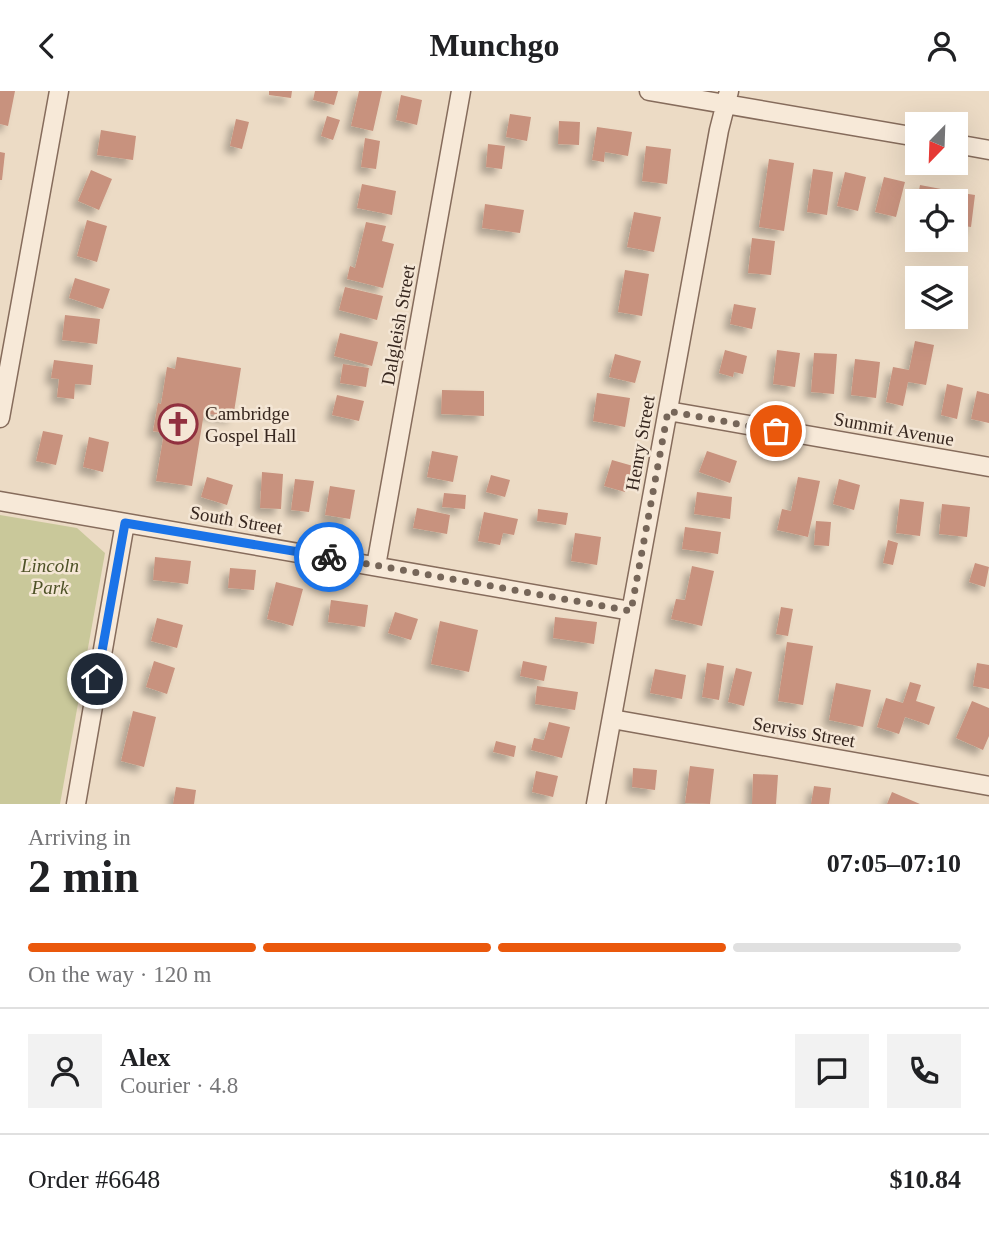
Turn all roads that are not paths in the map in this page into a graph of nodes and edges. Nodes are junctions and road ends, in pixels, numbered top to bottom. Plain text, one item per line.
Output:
1 (59, 91) edge
2 (461, 91) edge
3 (649, 91) edge
4 (727, 98) edge
5 (905, 135) edge
6 (968, 146) edge
7 (989, 150) edge
8 (668, 411) junction
9 (0, 418) edge
10 (989, 467) edge
11 (0, 501) edge
12 (125, 523) junction
13 (376, 566) junction
14 (631, 611) junction
15 (612, 719) junction
16 (989, 786) edge
17 (76, 804) edge
18 (596, 804) edge

1 - 9 street
2 - 13 street, Dalgleish Street
3 - 4 street
4 - 5 street
4 - 8 street, Henry Street
6 - 7 street
8 - 10 street, Summit Avenue
8 - 14 street, Henry Street
11 - 12 street, South Street
12 - 13 street, South Street
12 - 17 street
13 - 14 street, South Street
14 - 15 street, Henry Street
15 - 16 street, Serviss Street
15 - 18 street, Henry Street

